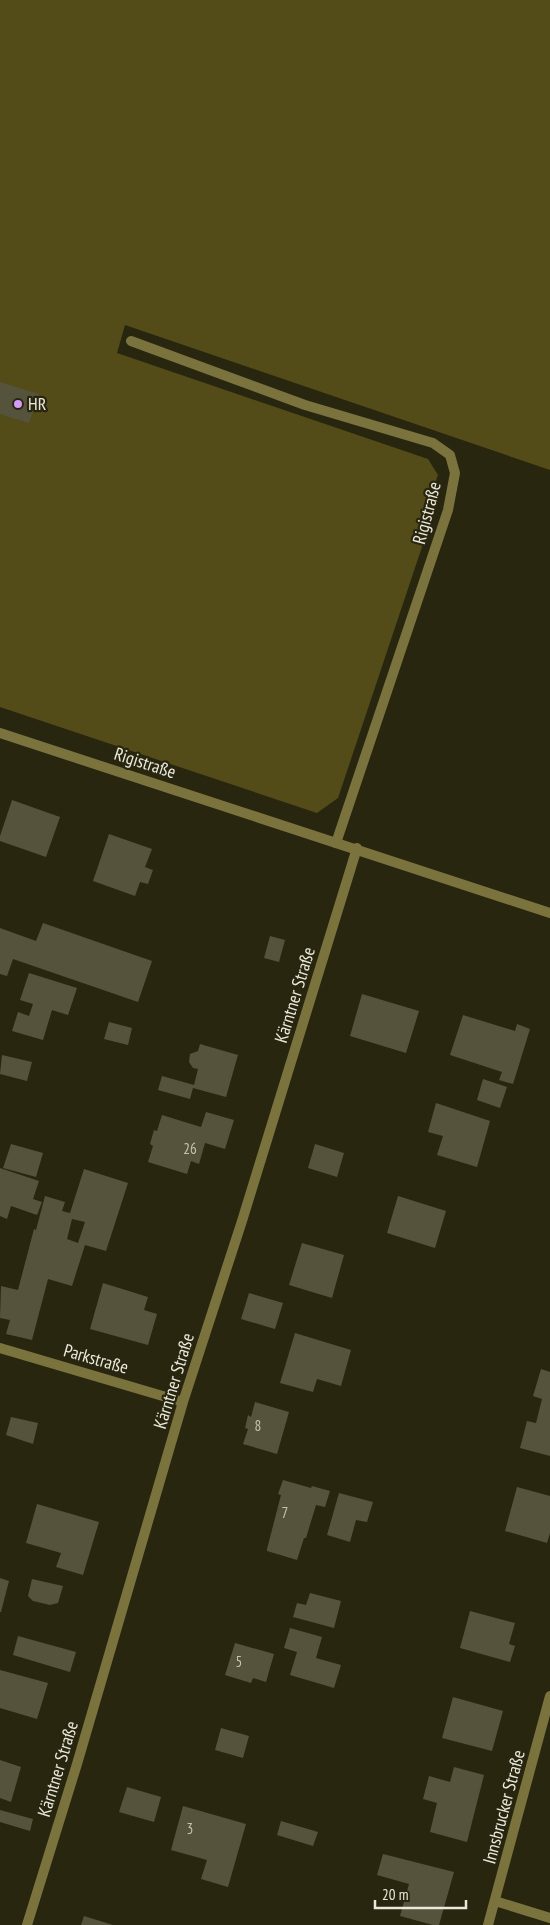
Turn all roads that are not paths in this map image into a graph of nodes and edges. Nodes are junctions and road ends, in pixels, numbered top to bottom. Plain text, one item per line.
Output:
1 (132, 341) dead end
2 (0, 733) edge
3 (336, 843) junction
4 (357, 848) junction
5 (550, 913) edge
6 (0, 1348) edge
7 (183, 1402) junction
8 (550, 1696) edge
9 (495, 1901) junction
10 (550, 1918) edge
11 (27, 1925) edge
12 (488, 1925) edge

1 - 3 street, Rigistraße
2 - 3 street, Rigistraße
3 - 4 street, Rigistraße
4 - 5 street, Rigistraße
4 - 7 street, Kärntner Straße
6 - 7 street, Parkstraße
7 - 11 street, Kärntner Straße
8 - 9 street, Innsbrucker Straße
9 - 10 street
9 - 12 street, Innsbrucker Straße

